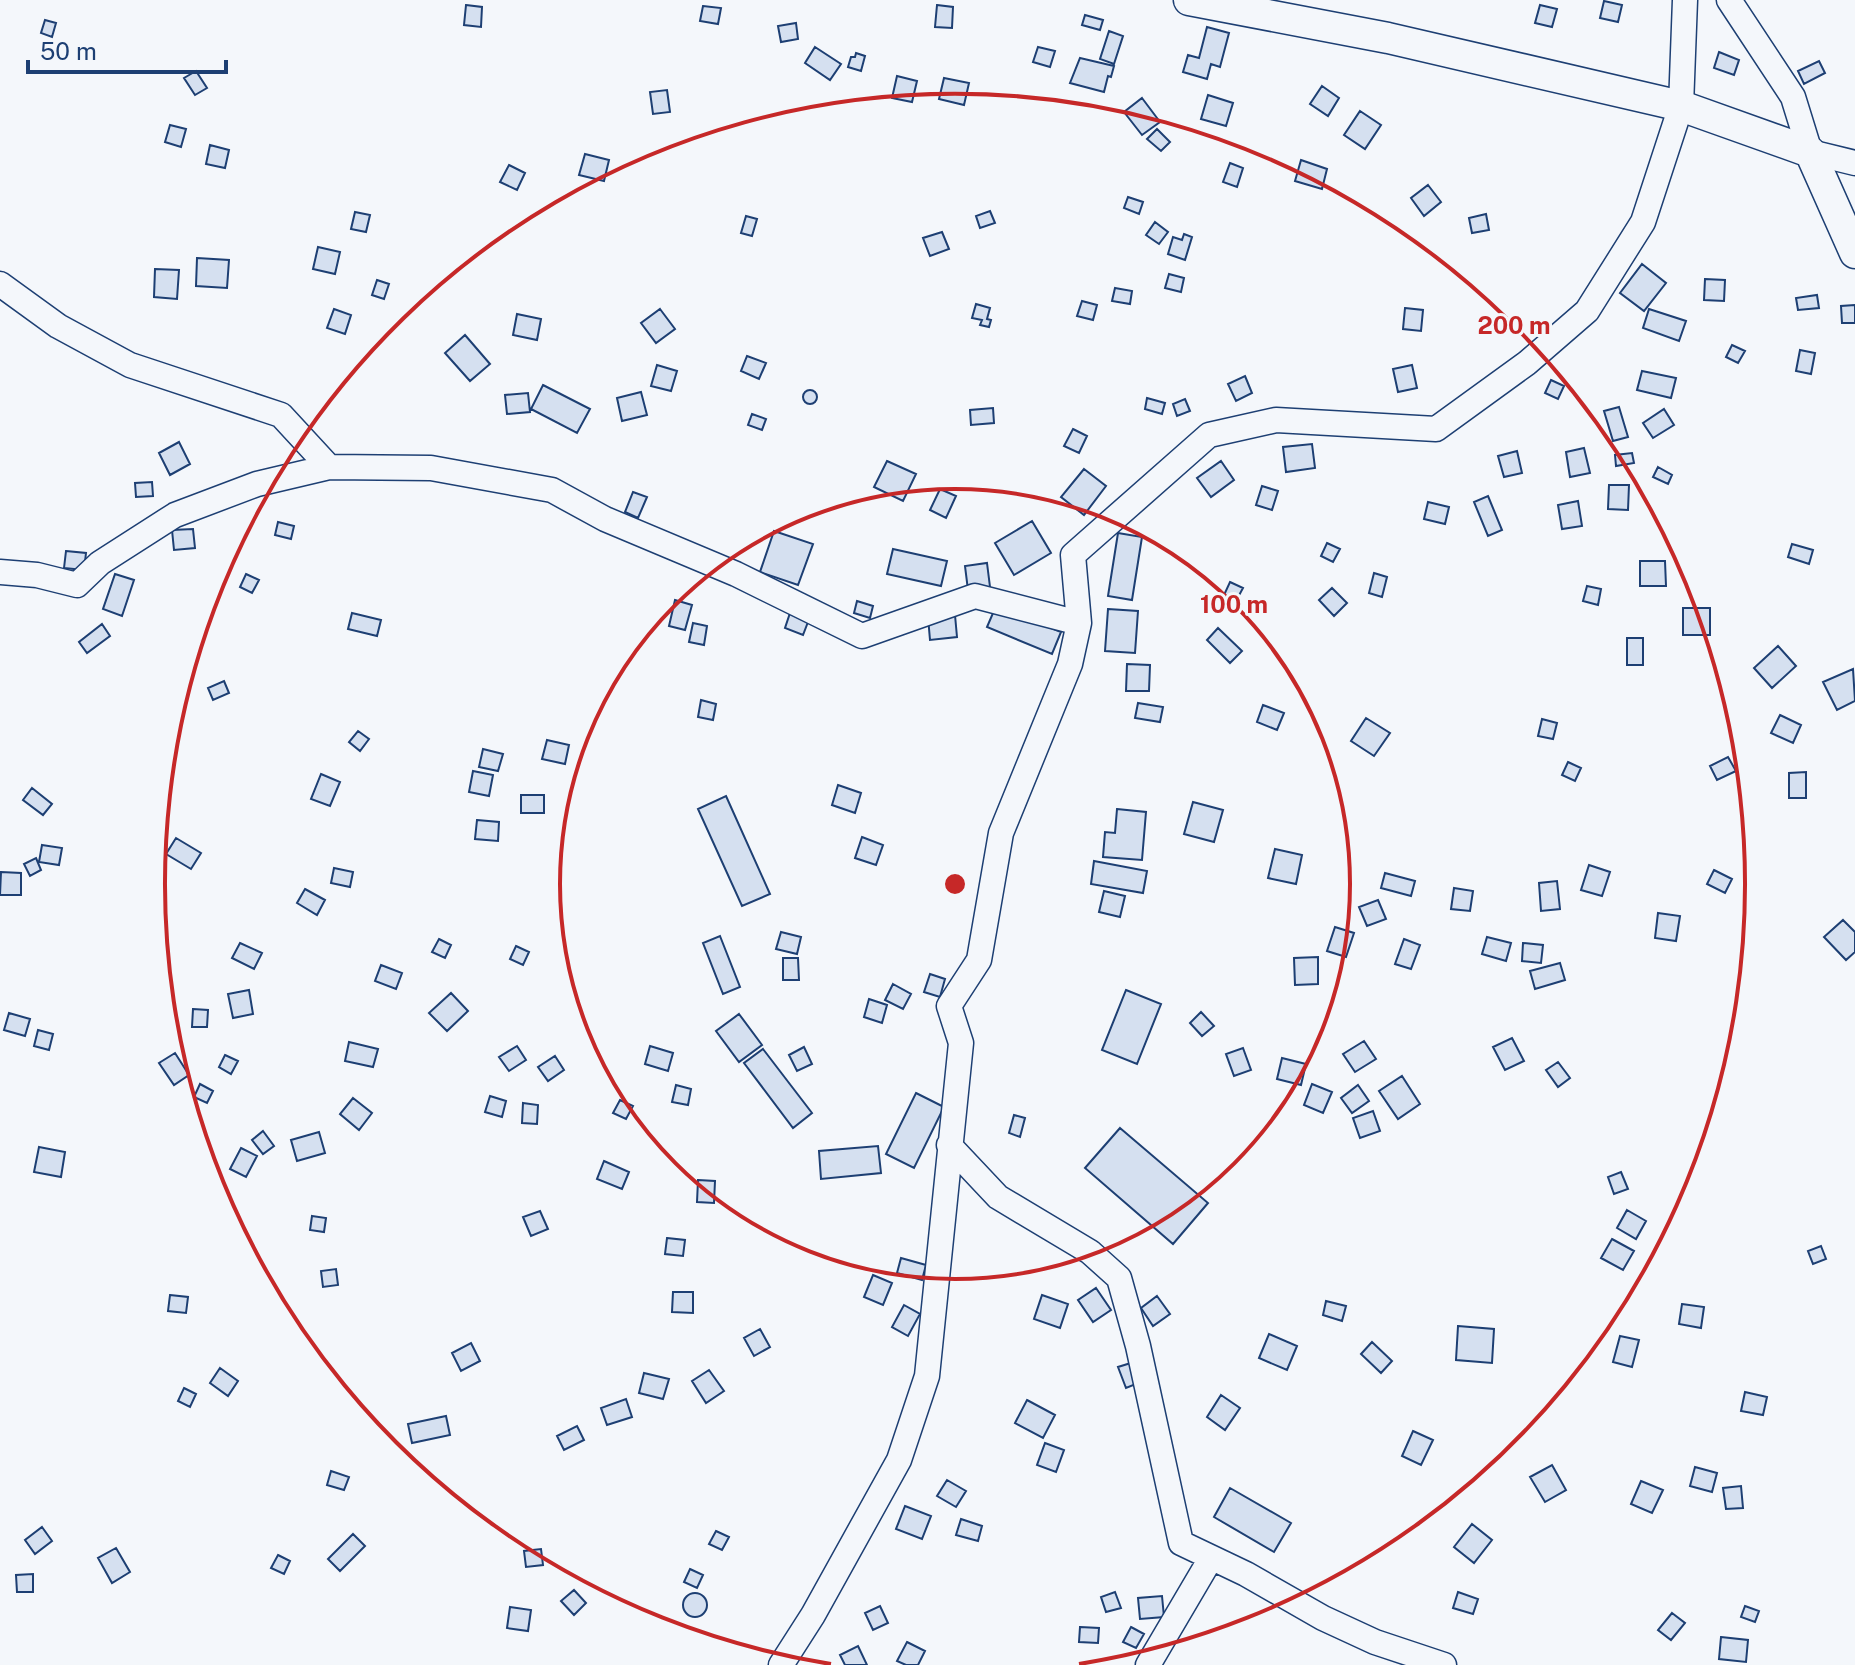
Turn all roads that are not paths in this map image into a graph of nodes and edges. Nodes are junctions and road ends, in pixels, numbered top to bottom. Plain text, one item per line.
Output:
1 (1189, 0) edge
2 (1685, 0) edge
3 (1729, 0) edge
4 (1681, 106) junction
5 (1810, 152) junction
6 (1855, 163) edge
7 (1855, 253) edge
8 (0, 284) edge
9 (329, 467) junction
10 (0, 572) edge
11 (1079, 623) junction
12 (949, 1145) junction
13 (1211, 1558) junction
14 (781, 1665) edge
15 (1148, 1665) edge
16 (1444, 1665) edge

1 - 4 street
2 - 4 street
3 - 5 street
4 - 5 street
4 - 11 street
5 - 6 street
5 - 7 street
8 - 9 street
9 - 10 street
9 - 11 street
11 - 12 street
12 - 13 street
12 - 14 street
13 - 15 street
13 - 16 street

